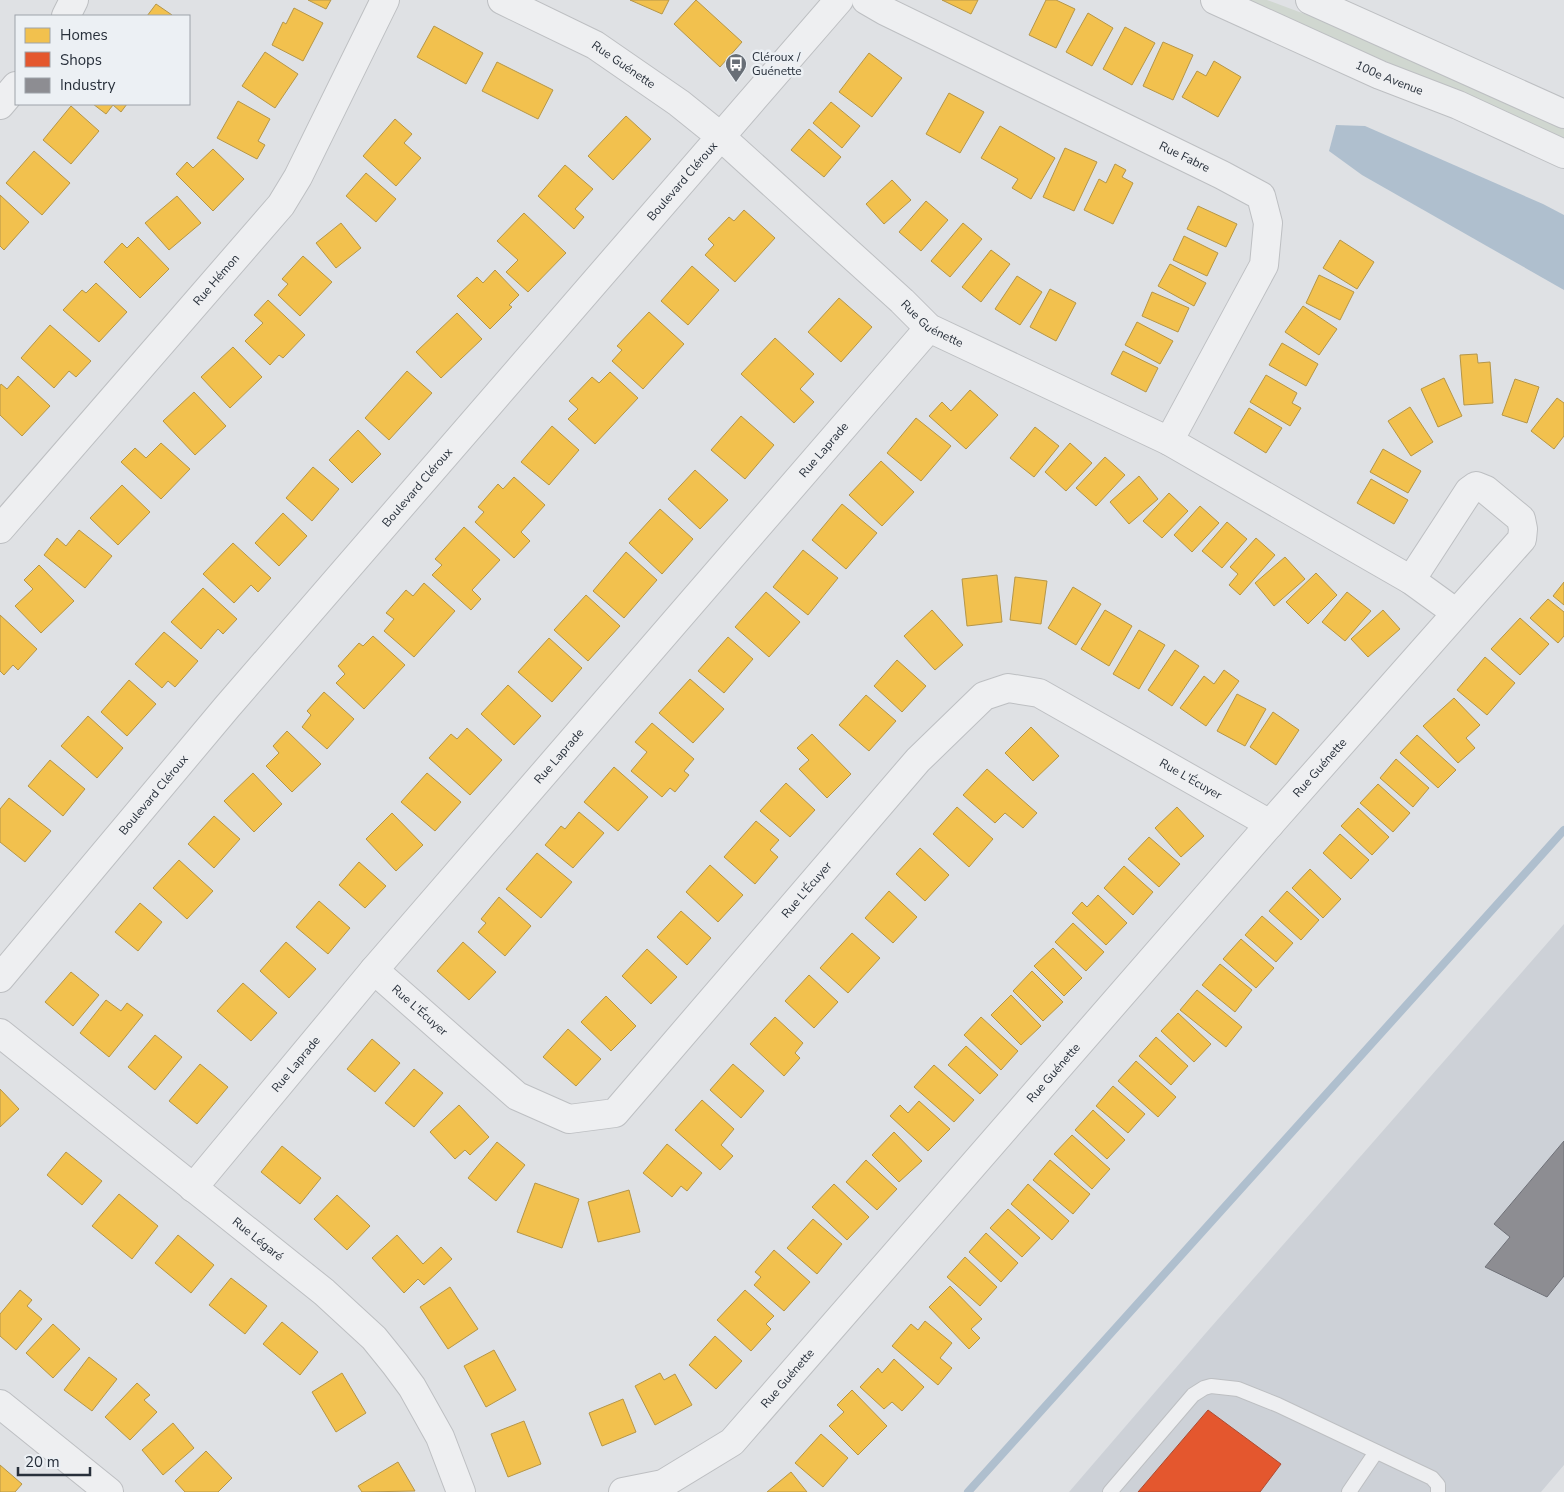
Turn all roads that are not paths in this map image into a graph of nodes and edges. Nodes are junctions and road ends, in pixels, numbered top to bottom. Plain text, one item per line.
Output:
1 (74, 0) edge
2 (386, 0) edge
3 (502, 0) edge
4 (839, 0) edge
5 (866, 0) edge
6 (1215, 0) edge
7 (1310, 0) edge
8 (66, 15) edge
9 (15, 87) edge
10 (0, 105) edge
11 (1564, 114) edge
12 (720, 136) junction
13 (1564, 154) edge
14 (929, 328) junction
15 (1170, 441) junction
16 (0, 529) edge
17 (1411, 580) junction
18 (1455, 612) junction
19 (1270, 824) junction
20 (374, 970) junction
21 (0, 978) edge
22 (0, 1033) edge
23 (193, 1188) junction
24 (0, 1404) edge
25 (1376, 1452) junction
26 (109, 1492) edge
27 (460, 1492) edge
28 (622, 1492) edge
29 (1110, 1492) edge
30 (1349, 1492) edge
31 (1438, 1492) edge

1 - 8 street
2 - 16 street, Rue Hémon
3 - 12 street, Rue Guénette
4 - 12 street, Boulevard Cléroux
5 - 15 street, Rue Fabre
6 - 13 street, 100e Avenue
7 - 11 street
9 - 10 street
12 - 14 street, Rue Guénette
12 - 21 street, Boulevard Cléroux
14 - 15 street, Rue Guénette
14 - 20 street, Rue Laprade
15 - 17 street, Rue Guénette
17 - 18 street, Rue Guénette
17 - 18 street, Rue Guénette
18 - 19 street, Rue Guénette
19 - 20 street, Rue L'Écuyer
19 - 28 street, Rue Guénette
20 - 23 street, Rue Laprade
22 - 23 street, Rue Légaré
23 - 27 street, Rue Légaré
24 - 26 street
25 - 29 lane
25 - 30 lane
25 - 31 lane

